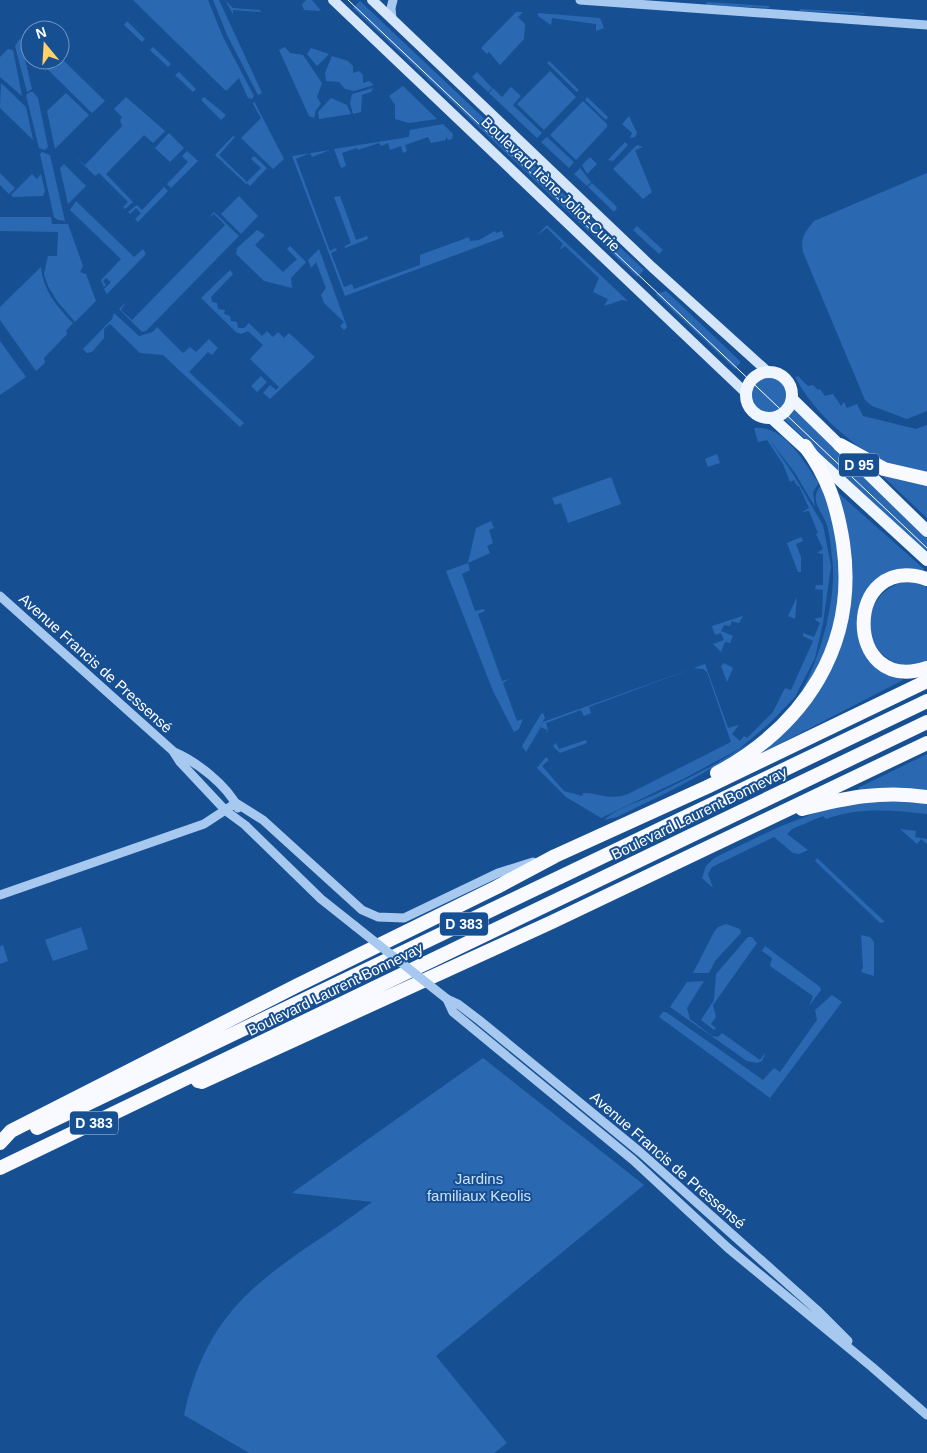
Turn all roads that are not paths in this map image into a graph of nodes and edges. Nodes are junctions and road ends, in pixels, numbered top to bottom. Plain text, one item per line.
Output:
1 (333, 0) edge
2 (372, 0) edge
3 (393, 0) edge
4 (580, 0) edge
5 (392, 19) junction
6 (927, 26) edge
7 (768, 372) junction
8 (746, 393) junction
9 (792, 398) junction
10 (772, 418) junction
11 (840, 445) junction
12 (805, 446) junction
13 (927, 479) edge
14 (927, 531) edge
15 (927, 560) edge
16 (927, 579) edge
17 (0, 596) edge
18 (927, 668) edge
19 (927, 682) edge
20 (927, 701) edge
21 (927, 722) edge
22 (927, 742) edge
23 (173, 751) junction
24 (927, 797) edge
25 (236, 804) junction
26 (226, 811) junction
27 (647, 813) junction
28 (771, 818) junction
29 (245, 825) junction
30 (555, 856) junction
31 (0, 895) edge
32 (447, 999) junction
33 (187, 1078) junction
34 (563, 1087) junction
35 (556, 1096) junction
36 (0, 1144) edge
37 (0, 1168) edge
38 (753, 1254) junction
39 (744, 1262) junction
40 (872, 1367) junction
41 (927, 1415) edge

1 - 8 main road, Boulevard Irène Joliot-Curie
2 - 5 main road, Boulevard Irène Joliot-Curie
3 - 5 street
4 - 6 street
5 - 7 main road, Boulevard Irène Joliot-Curie
7 - 8 main road
7 - 9 main road
8 - 10 main road
9 - 10 main road
9 - 11 main road, D 95
10 - 12 main road, D 95
11 - 13 highway
11 - 14 main road, D 95
12 - 15 main road, D 95
12 - 27 highway
16 - 18 highway
17 - 23 street, Avenue Francis de Pressensé
19 - 27 highway
20 - 36 highway, Boulevard Laurent Bonnevay / D 383
21 - 33 highway, Boulevard Laurent Bonnevay / D 383
22 - 28 highway
23 - 25 street, Avenue Francis de Pressensé
23 - 26 street, Avenue Francis de Pressensé
24 - 28 highway
25 - 26 street
25 - 29 street, Avenue Francis de Pressensé
25 - 30 street
26 - 29 street, Avenue Francis de Pressensé
26 - 31 street
27 - 30 highway
28 - 33 highway
29 - 32 street, Avenue Francis de Pressensé, bridge
30 - 36 highway
32 - 34 street, Avenue Francis de Pressensé
32 - 35 street, Avenue Francis de Pressensé
33 - 37 highway, Boulevard Laurent Bonnevay / D 383
34 - 35 street
34 - 38 street, Avenue Francis de Pressensé
35 - 39 street, Avenue Francis de Pressensé
38 - 39 street
38 - 40 street, Avenue Francis de Pressensé
39 - 40 street, Avenue Francis de Pressensé
40 - 41 street, Avenue Francis de Pressensé

